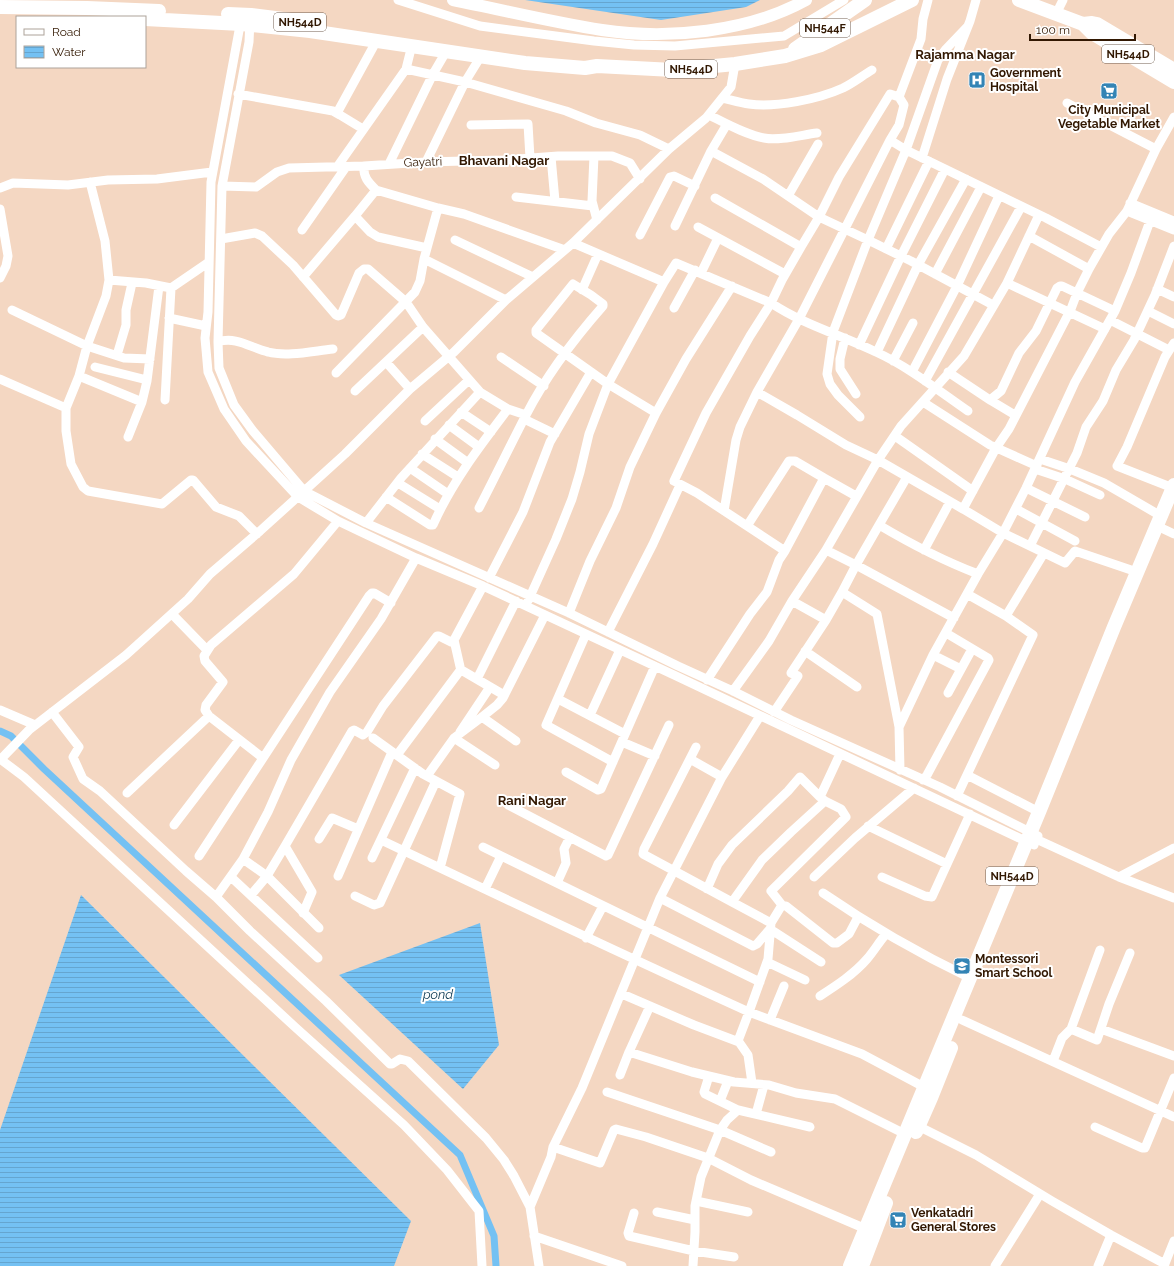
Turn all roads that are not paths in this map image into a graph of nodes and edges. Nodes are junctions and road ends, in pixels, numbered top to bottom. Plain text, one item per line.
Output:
1 (398, 0) edge
2 (453, 0) edge
3 (806, 0) edge
4 (844, 0) edge
5 (865, 0) edge
6 (912, 0) edge
7 (928, 0) edge
8 (976, 0) edge
9 (1019, 0) edge
10 (1063, 0) edge
11 (0, 7) edge
12 (1056, 14) junction
13 (0, 16) edge
14 (16, 16) edge
15 (146, 19) edge
16 (246, 20) junction
17 (1083, 24) junction
18 (968, 27) junction
19 (377, 40) junction
20 (412, 45) junction
21 (447, 50) junction
22 (480, 56) junction
23 (785, 56) junction
24 (735, 64) junction
25 (597, 66) junction
26 (406, 69) junction
27 (872, 70) dead end
28 (1174, 70) edge
29 (433, 74) junction
30 (465, 82) junction
31 (1174, 82) edge
32 (238, 94) junction
33 (899, 96) junction
34 (722, 98) junction
35 (1067, 103) dead end
36 (337, 113) junction
37 (708, 115) junction
38 (1174, 118) edge
39 (727, 124) junction
40 (471, 125) dead end
41 (363, 129) junction
42 (817, 133) dead end
43 (890, 140) junction
44 (818, 144) dead end
45 (669, 149) junction
46 (1156, 149) junction
47 (906, 150) junction
48 (711, 151) junction
49 (594, 156) junction
50 (551, 157) junction
51 (530, 158) junction
52 (925, 159) junction
53 (426, 162) junction
54 (389, 164) junction
55 (364, 166) junction
56 (342, 167) junction
57 (945, 169) junction
58 (212, 172) junction
59 (640, 179) junction
60 (966, 179) junction
61 (90, 182) junction
62 (222, 186) junction
63 (695, 186) junction
64 (981, 187) junction
65 (0, 188) edge
66 (376, 190) junction
67 (788, 196) junction
68 (999, 196) junction
69 (516, 197) dead end
70 (715, 198) dead end
71 (555, 201) junction
72 (593, 206) junction
73 (1021, 207) junction
74 (1129, 207) junction
75 (438, 208) junction
76 (0, 209) edge
77 (1039, 215) junction
78 (355, 216) junction
79 (819, 217) junction
80 (597, 220) junction
81 (1150, 221) junction
82 (1174, 221) edge
83 (675, 226) dead end
84 (698, 227) dead end
85 (302, 230) dead end
86 (844, 230) junction
87 (1174, 230) edge
88 (640, 234) dead end
89 (1029, 236) junction
90 (718, 238) junction
91 (220, 239) junction
92 (455, 240) dead end
93 (868, 240) junction
94 (573, 243) junction
95 (1174, 246) edge
96 (801, 247) junction
97 (1101, 247) junction
98 (427, 248) junction
99 (886, 249) junction
100 (565, 250) junction
101 (598, 254) junction
102 (901, 256) junction
103 (424, 259) junction
104 (209, 262) junction
105 (918, 265) junction
106 (1170, 267) edge
107 (1089, 269) junction
108 (698, 272) junction
109 (785, 274) junction
110 (935, 274) junction
111 (303, 277) junction
112 (533, 277) junction
113 (0, 278) edge
114 (109, 280) junction
115 (664, 282) junction
116 (132, 283) junction
117 (1007, 283) junction
118 (159, 286) junction
119 (732, 286) junction
120 (957, 286) junction
121 (171, 288) junction
122 (1157, 289) junction
123 (582, 290) junction
124 (1077, 293) junction
125 (974, 294) junction
126 (1174, 297) edge
127 (506, 300) junction
128 (406, 302) junction
129 (1050, 302) junction
130 (771, 303) junction
131 (993, 305) junction
132 (674, 308) dead end
133 (12, 310) dead end
134 (1115, 311) junction
135 (1148, 311) junction
136 (1070, 312) junction
137 (169, 318) junction
138 (799, 319) junction
139 (1110, 320) junction
140 (913, 323) dead end
141 (1174, 324) edge
142 (206, 326) junction
143 (422, 327) junction
144 (1105, 329) junction
145 (832, 332) junction
146 (1137, 333) junction
147 (845, 338) junction
148 (218, 342) junction
149 (859, 345) junction
150 (87, 346) junction
151 (1172, 346) edge
152 (333, 349) dead end
153 (877, 352) junction
154 (564, 354) junction
155 (117, 355) junction
156 (448, 357) junction
157 (501, 357) dead end
158 (150, 360) junction
159 (893, 361) junction
160 (386, 362) junction
161 (95, 367) dead end
162 (591, 372) junction
163 (912, 372) junction
164 (948, 372) junction
165 (336, 373) dead end
166 (80, 376) junction
167 (0, 379) edge
168 (147, 380) junction
169 (469, 380) junction
170 (925, 381) junction
171 (608, 384) junction
172 (544, 386) junction
173 (935, 388) junction
174 (410, 389) junction
175 (355, 391) dead end
176 (480, 392) junction
177 (757, 392) junction
178 (856, 394) dead end
179 (165, 400) dead end
180 (990, 400) junction
181 (142, 402) junction
182 (923, 402) junction
183 (66, 408) junction
184 (508, 409) junction
185 (968, 411) dead end
186 (461, 412) junction
187 (656, 413) junction
188 (1015, 415) junction
189 (525, 417) junction
190 (860, 417) dead end
191 (425, 421) dead end
192 (449, 425) junction
193 (491, 432) junction
194 (555, 434) junction
195 (128, 436) dead end
196 (895, 436) junction
197 (435, 439) junction
198 (479, 447) junction
199 (996, 448) junction
200 (422, 454) junction
201 (878, 460) junction
202 (468, 462) junction
203 (1037, 464) junction
204 (410, 468) junction
205 (1070, 469) junction
206 (907, 476) junction
207 (458, 477) junction
208 (824, 478) junction
209 (1064, 479) junction
210 (398, 483) junction
211 (680, 485) junction
212 (1174, 486) edge
213 (1026, 488) junction
214 (973, 491) junction
215 (301, 494) junction
216 (448, 494) junction
217 (1100, 495) dead end
218 (856, 496) junction
219 (386, 497) junction
220 (950, 502) junction
221 (1053, 502) junction
222 (479, 508) dead end
223 (1174, 508) edge
224 (440, 509) junction
225 (963, 509) junction
226 (1016, 509) junction
227 (724, 511) junction
228 (1085, 517) dead end
229 (338, 521) junction
230 (366, 524) junction
231 (1042, 524) junction
232 (879, 525) junction
233 (746, 526) junction
234 (1166, 526) edge
235 (1003, 533) junction
236 (257, 534) junction
237 (1075, 541) dead end
238 (1030, 546) junction
239 (826, 550) junction
240 (924, 550) junction
241 (785, 551) junction
242 (1044, 553) junction
243 (416, 558) junction
244 (856, 565) junction
245 (1137, 572) junction
246 (978, 574) junction
247 (489, 578) junction
248 (483, 586) junction
249 (842, 592) junction
250 (967, 594) junction
251 (529, 596) junction
252 (792, 601) junction
253 (516, 602) junction
254 (391, 603) junction
255 (526, 606) junction
256 (570, 613) junction
257 (172, 614) junction
258 (545, 615) junction
259 (1006, 616) junction
260 (954, 618) junction
261 (826, 620) junction
262 (1118, 628) junction
263 (608, 632) junction
264 (946, 633) junction
265 (586, 634) junction
266 (454, 640) junction
267 (972, 649) junction
268 (207, 650) junction
269 (620, 650) junction
270 (805, 651) junction
271 (933, 655) junction
272 (655, 666) junction
273 (961, 669) junction
274 (461, 671) junction
275 (477, 679) junction
276 (707, 680) junction
277 (490, 687) junction
278 (858, 687) dead end
279 (733, 690) junction
280 (948, 693) dead end
281 (504, 695) junction
282 (558, 699) junction
283 (0, 710) edge
284 (52, 712) junction
285 (774, 712) junction
286 (590, 715) junction
287 (208, 716) junction
288 (760, 716) junction
289 (482, 717) junction
290 (669, 725) dead end
291 (899, 727) junction
292 (32, 728) junction
293 (625, 734) junction
294 (456, 737) junction
295 (373, 738) dead end
296 (239, 740) junction
297 (516, 741) dead end
298 (622, 742) junction
299 (696, 747) dead end
300 (395, 754) junction
301 (840, 754) junction
302 (655, 756) junction
303 (263, 758) junction
304 (0, 759) edge
305 (690, 759) junction
306 (613, 762) junction
307 (495, 765) dead end
308 (415, 768) junction
309 (900, 770) junction
310 (566, 772) dead end
311 (967, 775) junction
312 (427, 776) junction
313 (722, 777) junction
314 (923, 780) junction
315 (436, 781) junction
316 (914, 788) junction
317 (127, 793) dead end
318 (957, 796) junction
319 (823, 799) junction
320 (508, 804) dead end
321 (1039, 812) junction
322 (970, 814) junction
323 (174, 825) dead end
324 (868, 826) junction
325 (358, 829) junction
326 (570, 837) junction
327 (1033, 839) junction
328 (318, 840) dead end
329 (381, 840) junction
330 (286, 846) junction
331 (483, 847) dead end
332 (1174, 848) edge
333 (404, 851) junction
334 (199, 856) dead end
335 (501, 856) junction
336 (372, 858) dead end
337 (243, 859) junction
338 (947, 864) junction
339 (440, 868) junction
340 (674, 871) junction
341 (267, 876) junction
342 (338, 876) dead end
343 (231, 877) junction
344 (814, 877) dead end
345 (882, 877) dead end
346 (1118, 877) junction
347 (557, 883) junction
348 (485, 889) junction
349 (707, 889) junction
350 (823, 893) dead end
351 (251, 895) junction
352 (355, 896) dead end
353 (216, 897) junction
354 (660, 898) junction
355 (1174, 898) edge
356 (732, 902) junction
357 (782, 905) junction
358 (603, 906) junction
359 (303, 913) junction
360 (858, 917) junction
361 (771, 926) junction
362 (319, 928) dead end
363 (648, 928) junction
364 (886, 934) junction
365 (586, 938) junction
366 (1100, 950) dead end
367 (1130, 953) dead end
368 (318, 958) dead end
369 (635, 960) junction
370 (767, 962) junction
371 (821, 962) dead end
372 (970, 978) junction
373 (805, 980) dead end
374 (760, 982) junction
375 (784, 986) dead end
376 (622, 994) junction
377 (820, 996) dead end
378 (650, 1006) junction
379 (749, 1012) junction
380 (770, 1020) junction
381 (962, 1020) junction
382 (1101, 1029) junction
383 (1071, 1030) junction
384 (738, 1041) junction
385 (629, 1052) junction
386 (1174, 1056) edge
387 (1053, 1061) junction
388 (620, 1075) dead end
389 (710, 1076) junction
390 (1174, 1078) edge
391 (728, 1081) junction
392 (752, 1083) junction
393 (764, 1084) junction
394 (924, 1087) junction
395 (607, 1092) dead end
396 (720, 1101) junction
397 (738, 1110) junction
398 (1160, 1111) junction
399 (756, 1114) junction
400 (1174, 1117) edge
401 (918, 1126) junction
402 (810, 1127) dead end
403 (1095, 1127) dead end
404 (720, 1130) junction
405 (905, 1134) junction
406 (553, 1147) junction
407 (770, 1152) dead end
408 (708, 1158) junction
409 (1040, 1194) junction
410 (696, 1201) junction
411 (530, 1207) junction
412 (657, 1212) dead end
413 (748, 1212) dead end
414 (634, 1213) dead end
415 (695, 1220) junction
416 (866, 1229) junction
417 (1111, 1235) junction
418 (534, 1236) junction
419 (1174, 1241) edge
420 (694, 1251) junction
421 (734, 1257) dead end
422 (1165, 1265) edge
423 (482, 1266) edge
424 (539, 1266) edge
425 (621, 1266) edge
426 (693, 1266) edge
427 (850, 1266) edge
428 (862, 1266) edge
429 (995, 1266) edge
430 (1098, 1266) edge

1 - 4 street
2 - 3 main road
5 - 23 highway, NH544F
6 - 23 highway, NH544D
7 - 33 street
8 - 18 street
9 - 12 highway, NH544D
10 - 12 street
11 - 16 highway, NH544D
12 - 17 highway, NH544D
13 - 14 highway
15 - 16 highway, NH544D
16 - 19 highway, NH544D
16 - 25 highway, NH544D
16 - 32 street
16 - 58 street
17 - 28 highway, NH544D
17 - 31 highway, NH544D
18 - 47 street
18 - 52 street
19 - 20 highway, NH544D
19 - 36 street
20 - 21 highway, NH544D
20 - 26 street
21 - 22 highway, NH544D
21 - 29 street
22 - 25 highway, NH544D
22 - 30 street
23 - 24 highway, NH544D
24 - 25 highway, NH544D
24 - 34 street
26 - 29 street
26 - 41 street
27 - 34 street
29 - 30 street
29 - 54 street
30 - 45 street
30 - 53 street
32 - 36 street
32 - 62 street
33 - 43 street
33 - 79 street
34 - 37 street
35 - 46 street
36 - 41 street
37 - 39 street
37 - 45 street
38 - 46 street
39 - 42 street
39 - 48 street
40 - 51 street
41 - 56 street
43 - 47 street
43 - 86 street
44 - 67 street
45 - 59 street
46 - 74 street
47 - 52 street
47 - 93 street
48 - 63 street
48 - 67 street
49 - 50 street, Gayatri
49 - 59 street, Gayatri
49 - 72 street
50 - 51 street, Gayatri
50 - 71 street
51 - 53 street, Gayatri
52 - 57 street
52 - 99 street
53 - 54 street, Gayatri
54 - 55 street, Gayatri
55 - 56 street, Gayatri
55 - 66 street
56 - 62 street, Gayatri
56 - 85 street
57 - 60 street
57 - 102 street
58 - 61 street
58 - 104 street
59 - 80 street
60 - 64 street
60 - 105 street
61 - 65 street
61 - 114 street
62 - 91 street
63 - 83 street
63 - 88 street
64 - 68 street
64 - 110 street
66 - 75 street
66 - 78 street
67 - 79 street
68 - 73 street
68 - 120 street
69 - 71 street
70 - 96 street
71 - 72 street
72 - 80 street
73 - 77 street
73 - 125 street
74 - 81 street
74 - 82 street
74 - 97 street
75 - 98 street
75 - 100 street
76 - 113 street
77 - 89 street
77 - 97 street
78 - 98 street
78 - 111 street
79 - 86 street
79 - 96 street
80 - 94 street
81 - 87 street
81 - 134 street
84 - 90 street
86 - 93 street
86 - 138 street
89 - 107 street
89 - 117 street
90 - 108 street
90 - 109 street
91 - 111 street
91 - 148 street
92 - 112 street
93 - 99 street
93 - 145 street
94 - 100 street
94 - 101 street
95 - 106 street
96 - 109 street
97 - 107 street
98 - 103 street
99 - 102 street
100 - 112 street
101 - 115 street
101 - 123 street
102 - 105 street
102 - 149 street
103 - 127 street
103 - 128 street
104 - 121 street
104 - 142 street
105 - 110 street
105 - 153 street
106 - 122 street
107 - 124 street
108 - 115 street
108 - 119 street
108 - 132 street
109 - 130 street
110 - 120 street
111 - 128 street
112 - 127 street
114 - 116 street
114 - 150 street
115 - 171 street
116 - 118 street
116 - 155 street
117 - 129 street
117 - 131 street
118 - 121 street
118 - 158 street
119 - 130 street
119 - 187 street
120 - 125 street
120 - 163 street
121 - 137 street
122 - 126 street
122 - 135 street
123 - 154 street
123 - 154 street
124 - 129 street
124 - 134 street
124 - 136 street
125 - 131 street
125 - 170 street
127 - 156 street
128 - 143 street
128 - 165 street
129 - 136 street
129 - 180 street
130 - 138 street
130 - 211 street
131 - 164 street
133 - 150 street
134 - 139 street
135 - 141 street
135 - 146 street
136 - 144 street
136 - 188 street
137 - 142 street
137 - 179 street
138 - 145 street
138 - 177 street
139 - 144 street
139 - 146 street
140 - 159 street
142 - 215 street
143 - 156 street
143 - 160 street
144 - 203 street
145 - 147 street
145 - 190 street
146 - 151 street
146 - 205 street
147 - 149 street
147 - 178 street
148 - 152 street
148 - 215 street
149 - 153 street
150 - 155 street
150 - 166 street
151 - 212 street
153 - 159 street
154 - 162 street
154 - 172 street
155 - 158 street
156 - 169 street
156 - 174 street
157 - 172 street
158 - 168 street
159 - 163 street
160 - 174 street
160 - 175 street
161 - 168 street
162 - 171 street
162 - 194 street
163 - 170 street
164 - 173 street
164 - 180 street
166 - 181 street
166 - 183 street
167 - 183 street
168 - 181 street
169 - 176 street
169 - 191 street
170 - 173 street
171 - 187 street
171 - 251 street
172 - 189 street
173 - 182 street
173 - 185 street
174 - 215 street
176 - 184 street
176 - 186 street
177 - 201 street
177 - 227 street
180 - 188 street
181 - 195 street
182 - 196 street
182 - 199 street
183 - 236 street
184 - 189 street
184 - 193 street
186 - 192 street
186 - 193 street
187 - 256 street
188 - 199 street
189 - 194 street
189 - 222 street
192 - 197 street
192 - 198 street
193 - 198 street
194 - 247 street
196 - 201 street
196 - 214 street
197 - 200 street
197 - 202 street
198 - 202 street
199 - 203 street
199 - 214 street
200 - 204 street
200 - 207 street
201 - 206 street
201 - 218 street
202 - 207 street
203 - 205 street
203 - 209 street
203 - 213 street
204 - 210 street
204 - 216 street
205 - 209 street
205 - 234 street
206 - 220 street
206 - 232 street
207 - 216 street
208 - 218 street
208 - 233 street
208 - 241 street
209 - 217 street
209 - 221 street
210 - 219 street
210 - 224 street
211 - 227 street
211 - 263 street
212 - 234 highway, NH544D
213 - 221 street
213 - 226 street
214 - 225 street
215 - 229 street
215 - 230 street
215 - 236 street
216 - 224 street
218 - 239 street
219 - 224 street
219 - 230 street
220 - 225 street
220 - 240 street
221 - 228 street
221 - 231 street
223 - 234 highway, NH544D
225 - 235 street
226 - 231 street
226 - 235 street
227 - 233 street
229 - 243 street
229 - 268 street
230 - 247 street
231 - 237 street
231 - 238 street
232 - 240 street
232 - 244 street
233 - 241 street
234 - 245 highway, NH544D
234 - 262 highway, NH544D
235 - 238 street
235 - 246 street
236 - 257 street
238 - 242 street
239 - 244 street
239 - 252 street
240 - 246 street
241 - 276 street
242 - 245 street
242 - 259 street
243 - 248 street
243 - 254 street
244 - 249 street
244 - 260 street
245 - 262 highway, NH544D
246 - 250 street
247 - 251 street
248 - 253 street
248 - 266 street
249 - 261 street
249 - 291 street
250 - 259 street
250 - 260 street
251 - 255 street
251 - 256 street
252 - 261 street
252 - 279 street
253 - 255 street
253 - 275 street
254 - 303 street
254 - 337 street
255 - 258 street
256 - 263 street
257 - 268 street
257 - 284 street
258 - 265 street
258 - 281 street
259 - 311 street
260 - 264 street
261 - 270 street
262 - 321 highway, NH544D
262 - 327 highway, NH544D
263 - 276 street
264 - 267 street
264 - 271 street
265 - 269 street
265 - 282 street
266 - 274 street
266 - 330 street
267 - 273 street
267 - 314 street
268 - 287 street
269 - 272 street
269 - 286 street
270 - 278 street
270 - 285 street
271 - 273 street
271 - 291 street
272 - 288 street
272 - 293 street
273 - 280 street
274 - 275 street
274 - 300 street
275 - 277 street
276 - 279 street
277 - 281 street
277 - 294 street
279 - 285 street
281 - 289 street
282 - 286 street
282 - 306 street
283 - 292 street
284 - 292 street
284 - 353 street
285 - 309 street
286 - 293 street
287 - 296 street
287 - 317 street
288 - 301 street
288 - 313 street
289 - 294 street
289 - 297 street
290 - 302 street
291 - 309 street
292 - 304 street
293 - 298 street
294 - 307 street
294 - 312 street
295 - 300 street
296 - 303 street
296 - 323 street
298 - 302 street
298 - 306 street
299 - 305 street
300 - 308 street
300 - 325 street
301 - 316 street
301 - 319 street
302 - 326 street
303 - 334 street
304 - 423 street
305 - 313 street
305 - 340 street
306 - 310 street
308 - 312 street
308 - 329 street
309 - 314 street
311 - 318 street
311 - 321 street
312 - 315 street
313 - 340 street
314 - 318 street
315 - 333 street
315 - 339 street
316 - 322 street
316 - 324 street
318 - 327 street
319 - 349 street
319 - 356 street
319 - 357 street
320 - 326 street
321 - 327 highway, NH544D
322 - 327 street
322 - 338 street
324 - 338 street
324 - 344 street
325 - 328 street
325 - 342 street
326 - 347 street
327 - 346 street
327 - 372 highway, NH544D
327 - 381 highway, NH544D
329 - 333 street
329 - 336 street
330 - 341 street
330 - 359 street
331 - 335 street
332 - 346 street
333 - 339 street
333 - 352 street
335 - 347 street
335 - 348 street
337 - 341 street
337 - 343 street
338 - 345 street
339 - 348 street
340 - 349 street
340 - 354 street
341 - 351 street
341 - 359 street
343 - 351 street
343 - 353 street
346 - 355 street
347 - 358 street
348 - 365 street
349 - 356 street
350 - 360 street
351 - 368 street
353 - 411 street
354 - 361 street
354 - 363 street
356 - 361 street
357 - 360 street
357 - 361 street
358 - 363 street
358 - 365 street
359 - 362 street
360 - 364 street
361 - 370 street
361 - 371 street
363 - 369 street
363 - 374 street
364 - 372 street
364 - 377 street
365 - 369 street
366 - 383 street
367 - 382 street
369 - 376 street
369 - 379 street
370 - 373 street
370 - 374 street
372 - 394 highway, NH544D
374 - 379 street
375 - 380 street
376 - 378 street
376 - 406 street
378 - 384 street
378 - 385 street
379 - 380 street
379 - 384 street
380 - 394 street
381 - 387 street
381 - 401 highway, NH544D
382 - 383 street
382 - 386 street
383 - 387 street
384 - 392 street
385 - 388 street
385 - 389 street
387 - 398 street
389 - 391 street
389 - 396 street
390 - 398 street
391 - 392 street
391 - 396 street
392 - 393 street
393 - 399 street
393 - 405 street
394 - 405 highway, NH544D
395 - 404 street
396 - 397 street
397 - 399 street
397 - 404 street
398 - 400 street
398 - 403 street
399 - 402 street
401 - 409 street
401 - 428 highway, NH544D
404 - 407 street
404 - 408 street
405 - 416 highway, NH544D
406 - 408 street
406 - 411 street
408 - 410 street
408 - 416 street
409 - 417 street
409 - 429 street
410 - 413 street
410 - 415 street
411 - 418 street
412 - 415 street
414 - 420 street
415 - 420 street
416 - 427 highway, NH544D
417 - 422 street
417 - 430 street
418 - 424 street
418 - 425 street
419 - 422 street
420 - 421 street
420 - 426 street

